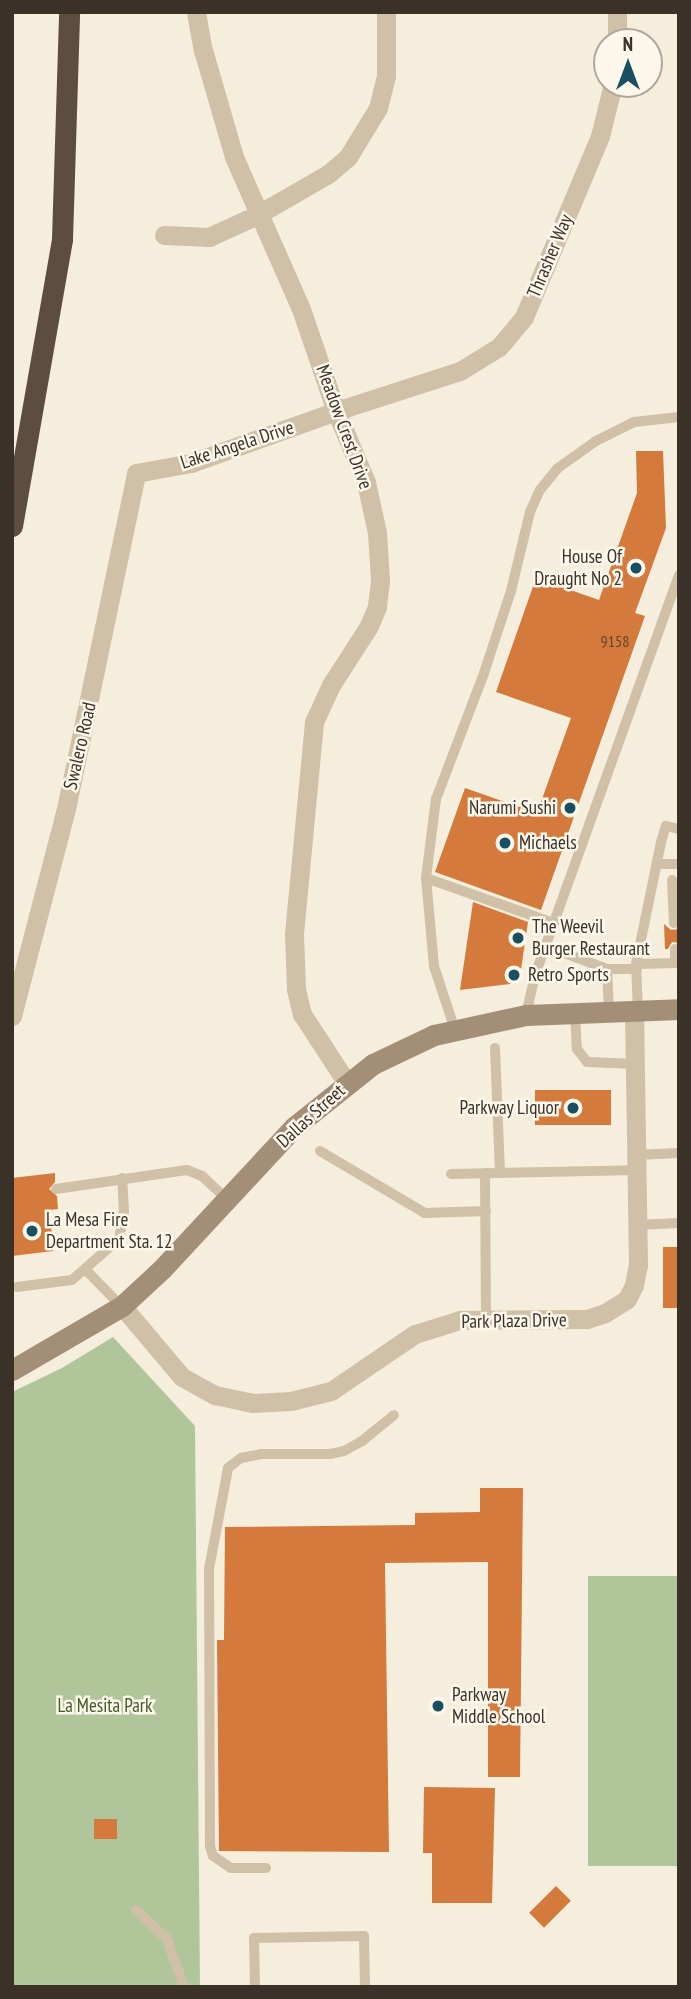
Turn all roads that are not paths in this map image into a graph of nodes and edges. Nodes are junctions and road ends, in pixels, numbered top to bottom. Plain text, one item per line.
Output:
1 (69, 12) edge
2 (196, 12) edge
3 (386, 12) edge
4 (610, 98) edge
5 (257, 215) junction
6 (164, 235) dead end
7 (336, 411) junction
8 (679, 417) edge
9 (136, 473) joint
10 (12, 526) edge
11 (679, 575) edge
12 (679, 830) edge
13 (657, 864) junction
14 (675, 864) dead end
15 (426, 878) junction
16 (676, 880) edge
17 (653, 881) junction
18 (554, 923) junction
19 (674, 923) dead end
20 (546, 946) junction
21 (675, 948) dead end
22 (677, 963) edge
23 (637, 967) junction
24 (607, 969) junction
25 (679, 1009) edge
26 (636, 1011) junction
27 (609, 1012) junction
28 (575, 1013) junction
29 (526, 1015) junction
30 (12, 1016) edge
31 (455, 1030) junction
32 (495, 1048) dead end
33 (635, 1064) junction
34 (347, 1083) junction
35 (320, 1151) dead end
36 (679, 1153) edge
37 (636, 1162) junction
38 (485, 1173) junction
39 (500, 1173) junction
40 (451, 1174) dead end
41 (122, 1178) junction
42 (56, 1189) dead end
43 (227, 1199) junction
44 (486, 1211) junction
45 (679, 1223) edge
46 (637, 1224) junction
47 (85, 1269) junction
48 (17, 1287) dead end
49 (122, 1307) junction
50 (486, 1319) junction
51 (12, 1370) edge
52 (394, 1415) dead end
53 (266, 1868) dead end
54 (136, 1909) dead end
55 (184, 1987) edge
56 (255, 1987) edge
57 (365, 1987) edge

1 - 10 highway
2 - 5 street, Meadow Crest Drive
3 - 5 street
4 - 7 street, Thrasher Way
5 - 6 street
5 - 7 street, Meadow Crest Drive
7 - 9 street, Lake Angela Drive
7 - 34 street, Meadow Crest Drive
8 - 15 lane
9 - 30 street, Swalero Road
11 - 18 lane
12 - 13 lane
13 - 14 lane
13 - 17 lane
15 - 18 lane
15 - 31 lane
16 - 17 lane
16 - 19 lane
17 - 23 lane
18 - 20 lane
20 - 24 lane
20 - 29 lane
21 - 22 lane
22 - 23 lane
23 - 24 lane
23 - 26 lane
24 - 27 lane
25 - 26 street, Dallas Street
26 - 27 street, Dallas Street
26 - 33 street, Park Plaza Drive
27 - 28 street, Dallas Street
28 - 29 street, Dallas Street
28 - 33 lane
29 - 31 street, Dallas Street
31 - 34 street, Dallas Street
32 - 39 lane
33 - 37 street, Park Plaza Drive
34 - 43 street, Dallas Street
35 - 44 lane
36 - 37 lane
37 - 39 lane
37 - 46 street, Park Plaza Drive
38 - 39 lane
38 - 40 lane
38 - 44 lane
41 - 42 lane
41 - 43 lane
41 - 47 lane
43 - 49 street, Dallas Street
44 - 50 lane
45 - 46 lane
46 - 50 street, Park Plaza Drive
47 - 48 lane
47 - 49 lane
49 - 50 street, Park Plaza Drive
49 - 51 street, Dallas Street
52 - 53 lane
54 - 55 lane
56 - 57 lane

